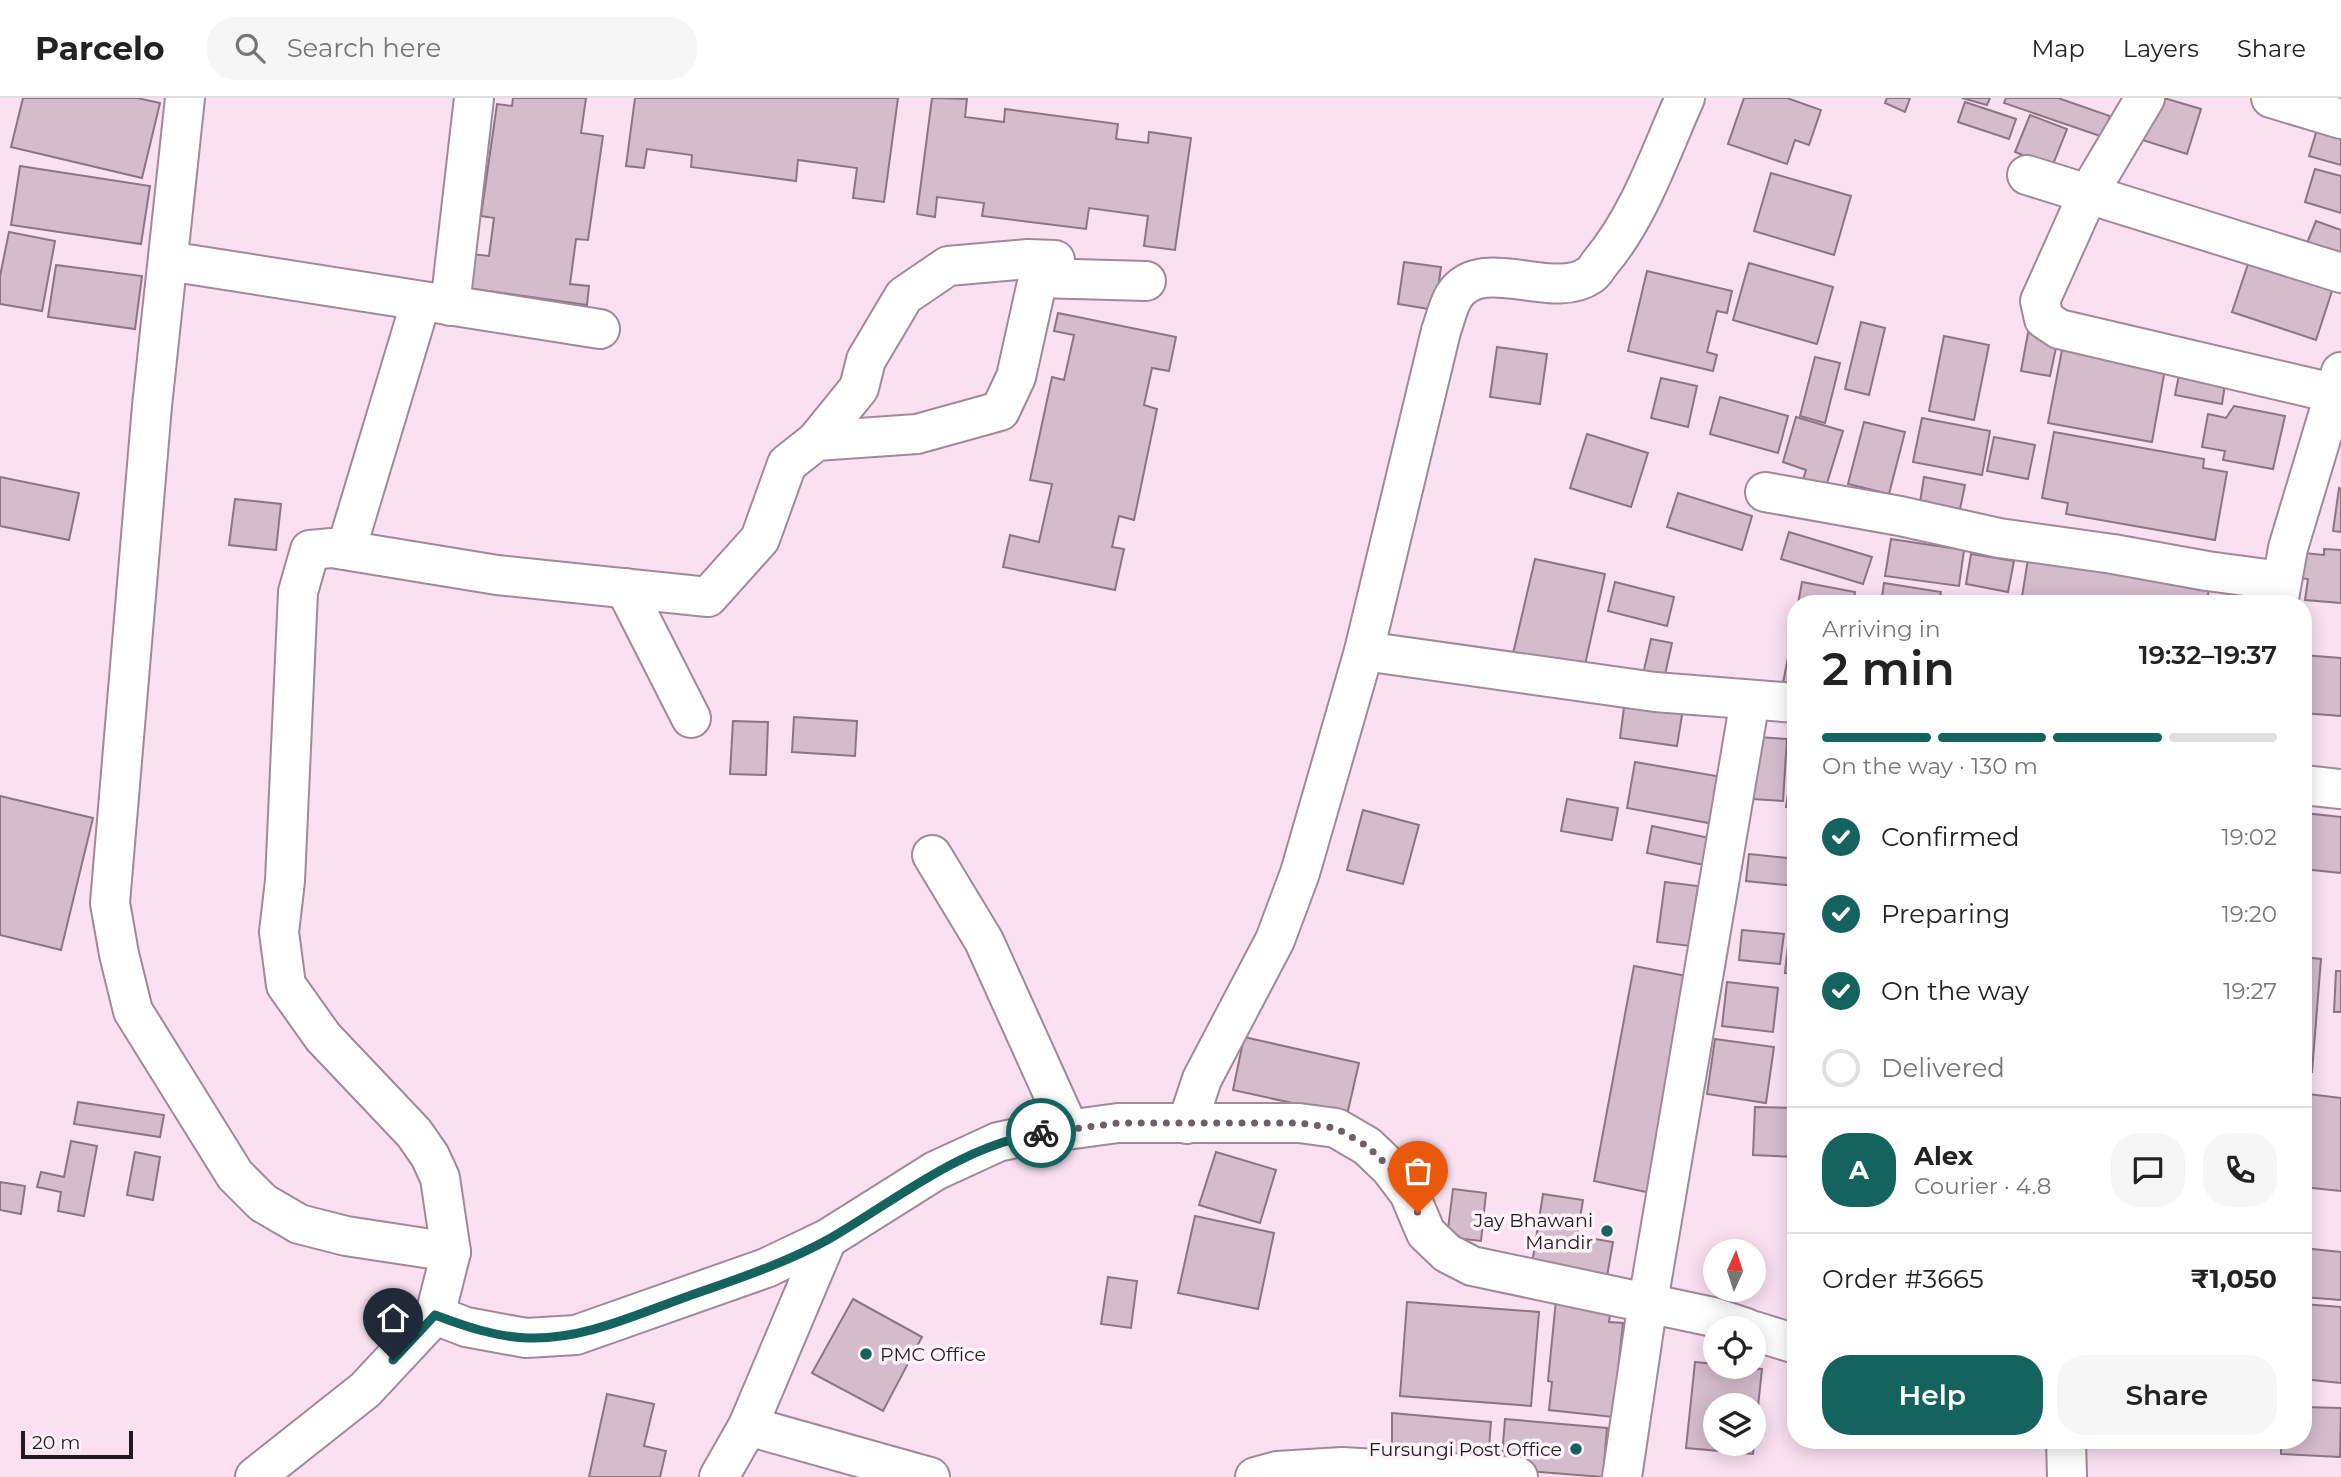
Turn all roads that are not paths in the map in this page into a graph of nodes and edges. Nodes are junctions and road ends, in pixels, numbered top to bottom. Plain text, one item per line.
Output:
1 (185, 98) edge
2 (474, 98) edge
3 (1685, 98) edge
4 (2145, 98) edge
5 (2271, 98) edge
6 (2341, 119) edge
7 (2027, 175) dead end
8 (2088, 194) junction
9 (168, 261) junction
10 (2341, 273) edge
11 (1038, 278) junction
12 (1146, 281) dead end
13 (435, 303) junction
14 (600, 329) dead end
15 (2337, 383) edge
16 (816, 441) junction
17 (1765, 492) dead end
18 (346, 551) junction
19 (625, 588) junction
20 (2280, 592) edge
21 (1364, 651) junction
22 (1750, 700) junction
23 (1787, 703) edge
24 (691, 718) dead end
25 (2312, 786) edge
26 (2341, 789) edge
27 (932, 855) dead end
28 (1186, 1124) junction
29 (1069, 1129) junction
30 (827, 1239) junction
31 (451, 1252) junction
32 (1647, 1302) junction
33 (1709, 1316) edge
34 (451, 1321) junction
35 (1766, 1335) edge
36 (1787, 1341) edge
37 (748, 1426) junction
38 (2066, 1449) edge
39 (1380, 1473) edge
40 (255, 1477) edge
41 (719, 1477) edge
42 (930, 1477) edge
43 (1255, 1477) edge
44 (1518, 1477) edge
45 (1622, 1477) edge
46 (2067, 1477) edge

1 - 9 street
2 - 13 street
3 - 21 street
4 - 8 street
5 - 6 street
7 - 8 street
8 - 10 street
8 - 15 street
9 - 13 street
9 - 31 street
11 - 12 street
11 - 16 street
11 - 16 street
13 - 14 street
13 - 18 street
15 - 20 street
16 - 19 street
17 - 20 street
18 - 19 street
18 - 31 street
19 - 24 street
21 - 22 street
21 - 28 street
22 - 23 street
22 - 32 street
25 - 26 street
27 - 29 street
28 - 29 street
28 - 32 street
29 - 30 street
30 - 34 street
30 - 37 street
31 - 34 street
32 - 33 street
32 - 45 street
34 - 40 street
35 - 36 street
37 - 41 street
37 - 42 street
38 - 46 street
39 - 43 street
39 - 44 street

